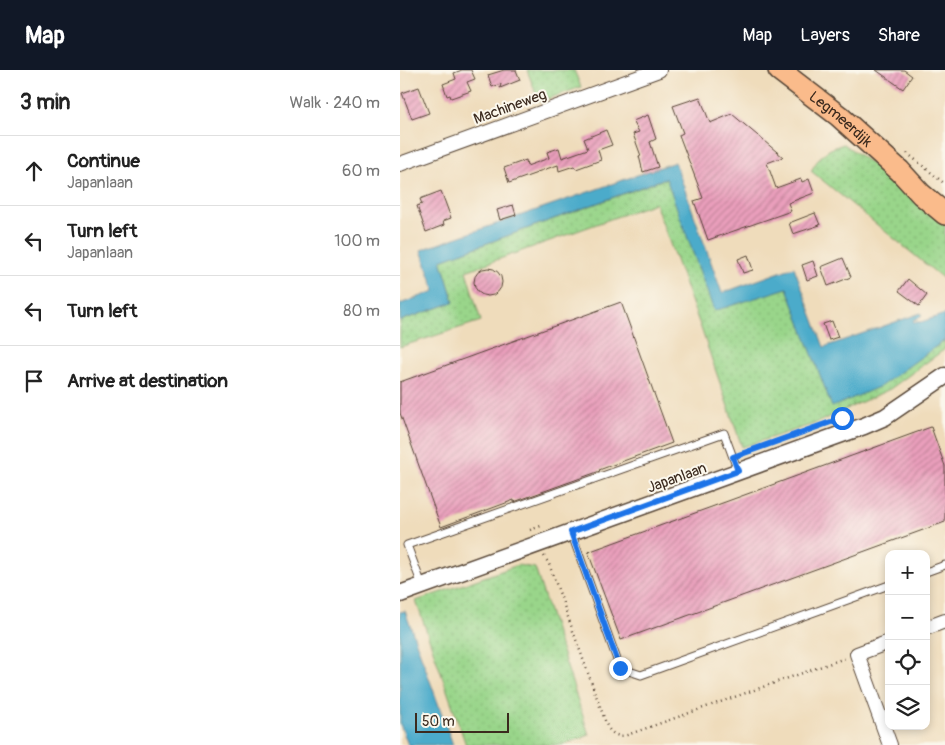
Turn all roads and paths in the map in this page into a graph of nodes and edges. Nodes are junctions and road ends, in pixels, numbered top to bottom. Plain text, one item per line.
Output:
1 (660, 70) edge
2 (778, 70) edge
3 (400, 164) edge
4 (900, 171) junction
5 (945, 198) edge
6 (945, 214) edge
7 (943, 380) edge
8 (738, 471) junction
9 (543, 526) dead end
10 (525, 532) dead end
11 (571, 532) junction
12 (945, 565) edge
13 (930, 571) edge
14 (422, 585) junction
15 (885, 586) edge
16 (400, 594) edge
17 (945, 622) edge
18 (930, 627) edge
19 (885, 644) edge
20 (890, 745) edge

1 - 3 street, Machineweg
2 - 4 main road, Legmeerdijk
4 - 5 main road, Legmeerdijk
4 - 6 main road, Legmeerdijk
7 - 8 street, Japanlaan
8 - 11 street, Japanlaan
8 - 14 lane
9 - 10 path
11 - 14 street, Japanlaan
11 - 15 lane
12 - 13 lane
14 - 16 street, Japanlaan
17 - 18 street
19 - 20 street

